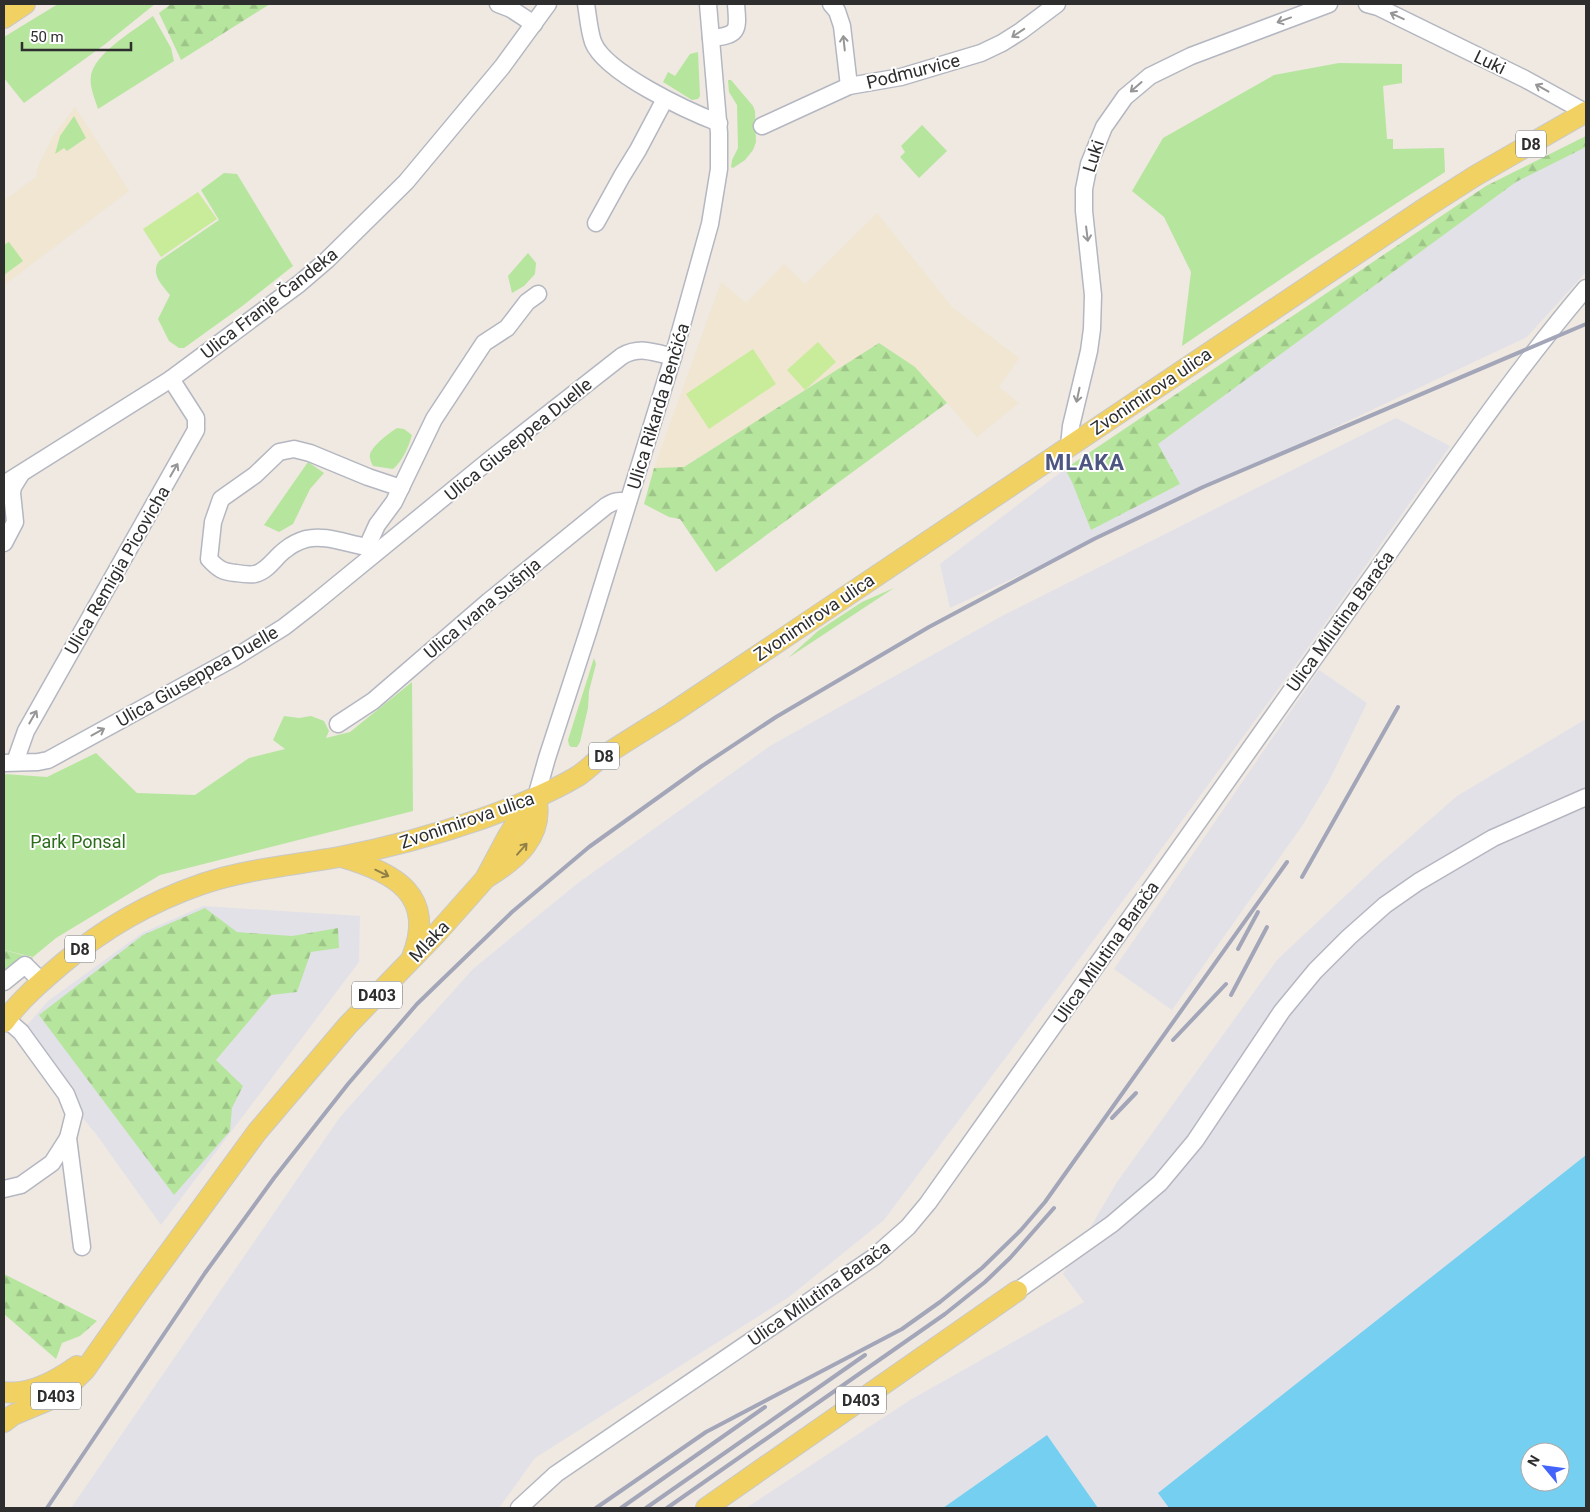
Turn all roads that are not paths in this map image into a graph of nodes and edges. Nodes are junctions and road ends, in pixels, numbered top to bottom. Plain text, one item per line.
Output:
1 (25, 4) edge
2 (498, 4) edge
3 (548, 4) edge
4 (586, 4) edge
5 (708, 4) edge
6 (736, 4) edge
7 (831, 4) edge
8 (1057, 4) edge
9 (1329, 4) edge
10 (1367, 4) edge
11 (4, 18) edge
12 (534, 24) junction
13 (711, 38) junction
14 (849, 86) junction
15 (665, 99) junction
16 (1586, 112) edge
17 (719, 123) junction
18 (762, 126) dead end
19 (596, 223) dead end
20 (1586, 288) edge
21 (538, 294) dead end
22 (673, 356) junction
23 (171, 379) junction
24 (1069, 446) junction
25 (21, 474) junction
26 (4, 484) edge
27 (401, 488) junction
28 (628, 502) junction
29 (4, 511) edge
30 (12, 527) junction
31 (4, 543) edge
32 (370, 551) junction
33 (338, 724) dead end
34 (10, 763) edge
35 (536, 798) junction
36 (1586, 798) edge
37 (339, 857) junction
38 (411, 960) junction
39 (41, 981) junction
40 (4, 982) edge
41 (5, 1021) edge
42 (68, 1138) junction
43 (4, 1189) edge
44 (82, 1247) dead end
45 (1017, 1291) joint
46 (95, 1353) junction
47 (4, 1392) edge
48 (4, 1422) edge
49 (519, 1508) edge
50 (706, 1508) edge

1 - 11 main road
2 - 12 street
3 - 12 street, Ulica Franje Čandeka
4 - 15 street
5 - 13 street, Ulica Rikarda Benčića
6 - 13 street
14 -> 7 street
8 -> 14 street, Podmurvice
9 -> 24 street, Luki
16 -> 10 street, Luki
12 - 23 street, Ulica Franje Čandeka
13 - 17 street, Ulica Rikarda Benčića
14 - 18 street, Podmurvice
15 - 17 street
15 - 19 street
16 - 24 main road, Zvonimirova ulica / D8
17 - 22 street, Ulica Rikarda Benčića
20 - 49 street, Ulica Milutina Barača
21 - 27 street, Ulica Giuseppea Duelle
22 - 28 street, Ulica Rikarda Benčića
22 - 32 street, Ulica Giuseppea Duelle
23 - 25 street, Ulica Franje Čandeka
34 -> 23 street, Ulica Remigia Picovicha
24 - 35 main road, Zvonimirova ulica / D8
25 - 26 street, Ulica Franje Čandeka
25 - 30 street
27 - 32 street, Ulica Giuseppea Duelle
27 - 32 street
28 - 33 street, Ulica Ivana Sušnja
28 - 35 street, Ulica Rikarda Benčića
29 - 30 street
30 - 31 street
34 -> 32 street, Ulica Giuseppea Duelle
35 - 37 main road, Zvonimirova ulica / D8
35 - 38 main road, Mlaka / D403
36 - 45 street
37 -> 38 main road
37 - 39 main road, Zvonimirova ulica / D8
38 - 46 main road, Mlaka / D403
39 - 40 street
39 - 41 main road, Zvonimirova ulica / D8
41 - 42 street
42 - 43 street
42 - 44 street
45 - 50 main road, D403
46 - 47 main road, D403
46 - 48 main road, D403

